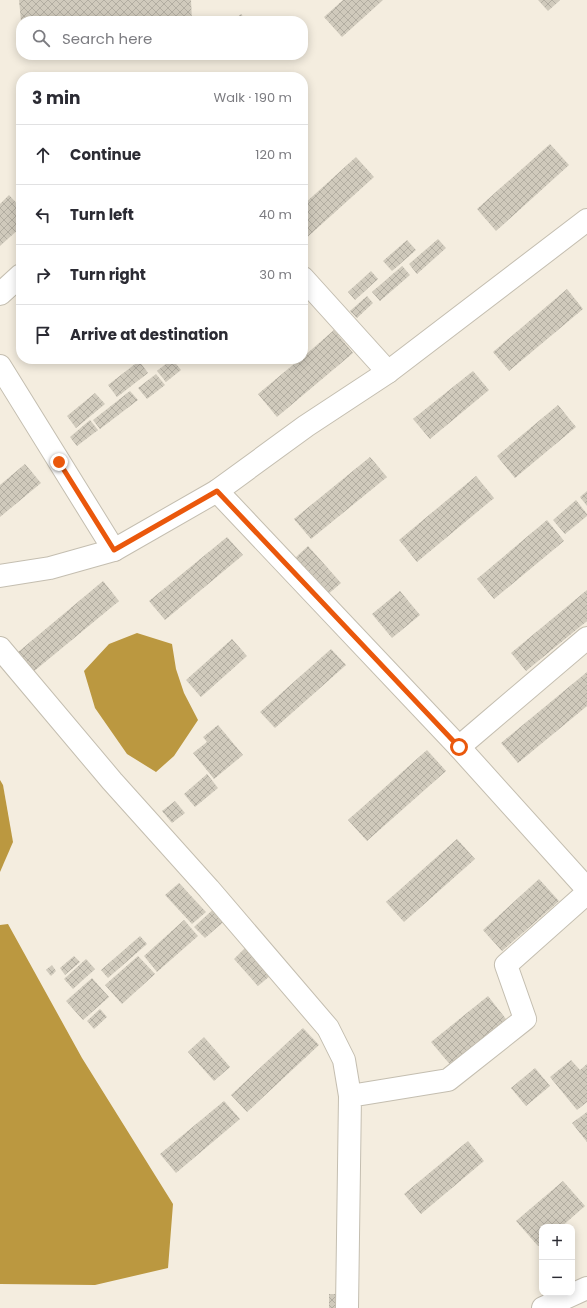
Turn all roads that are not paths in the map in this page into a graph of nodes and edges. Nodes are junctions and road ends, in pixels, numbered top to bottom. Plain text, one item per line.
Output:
1 (583, 230) edge
2 (16, 280) edge
3 (308, 284) edge
4 (0, 294) edge
5 (0, 366) edge
6 (388, 372) junction
7 (217, 491) junction
8 (114, 550) junction
9 (0, 576) edge
10 (587, 638) edge
11 (0, 648) edge
12 (459, 747) junction
13 (587, 889) edge
14 (587, 893) edge
15 (350, 1096) junction
16 (587, 1288) edge
17 (347, 1308) edge
18 (543, 1308) edge

1 - 6 street
2 - 4 street
3 - 6 street
5 - 8 street
6 - 7 street
7 - 8 street
7 - 12 street
8 - 9 street
10 - 12 street
11 - 15 street
12 - 13 street
14 - 15 street
15 - 17 street
16 - 18 street

